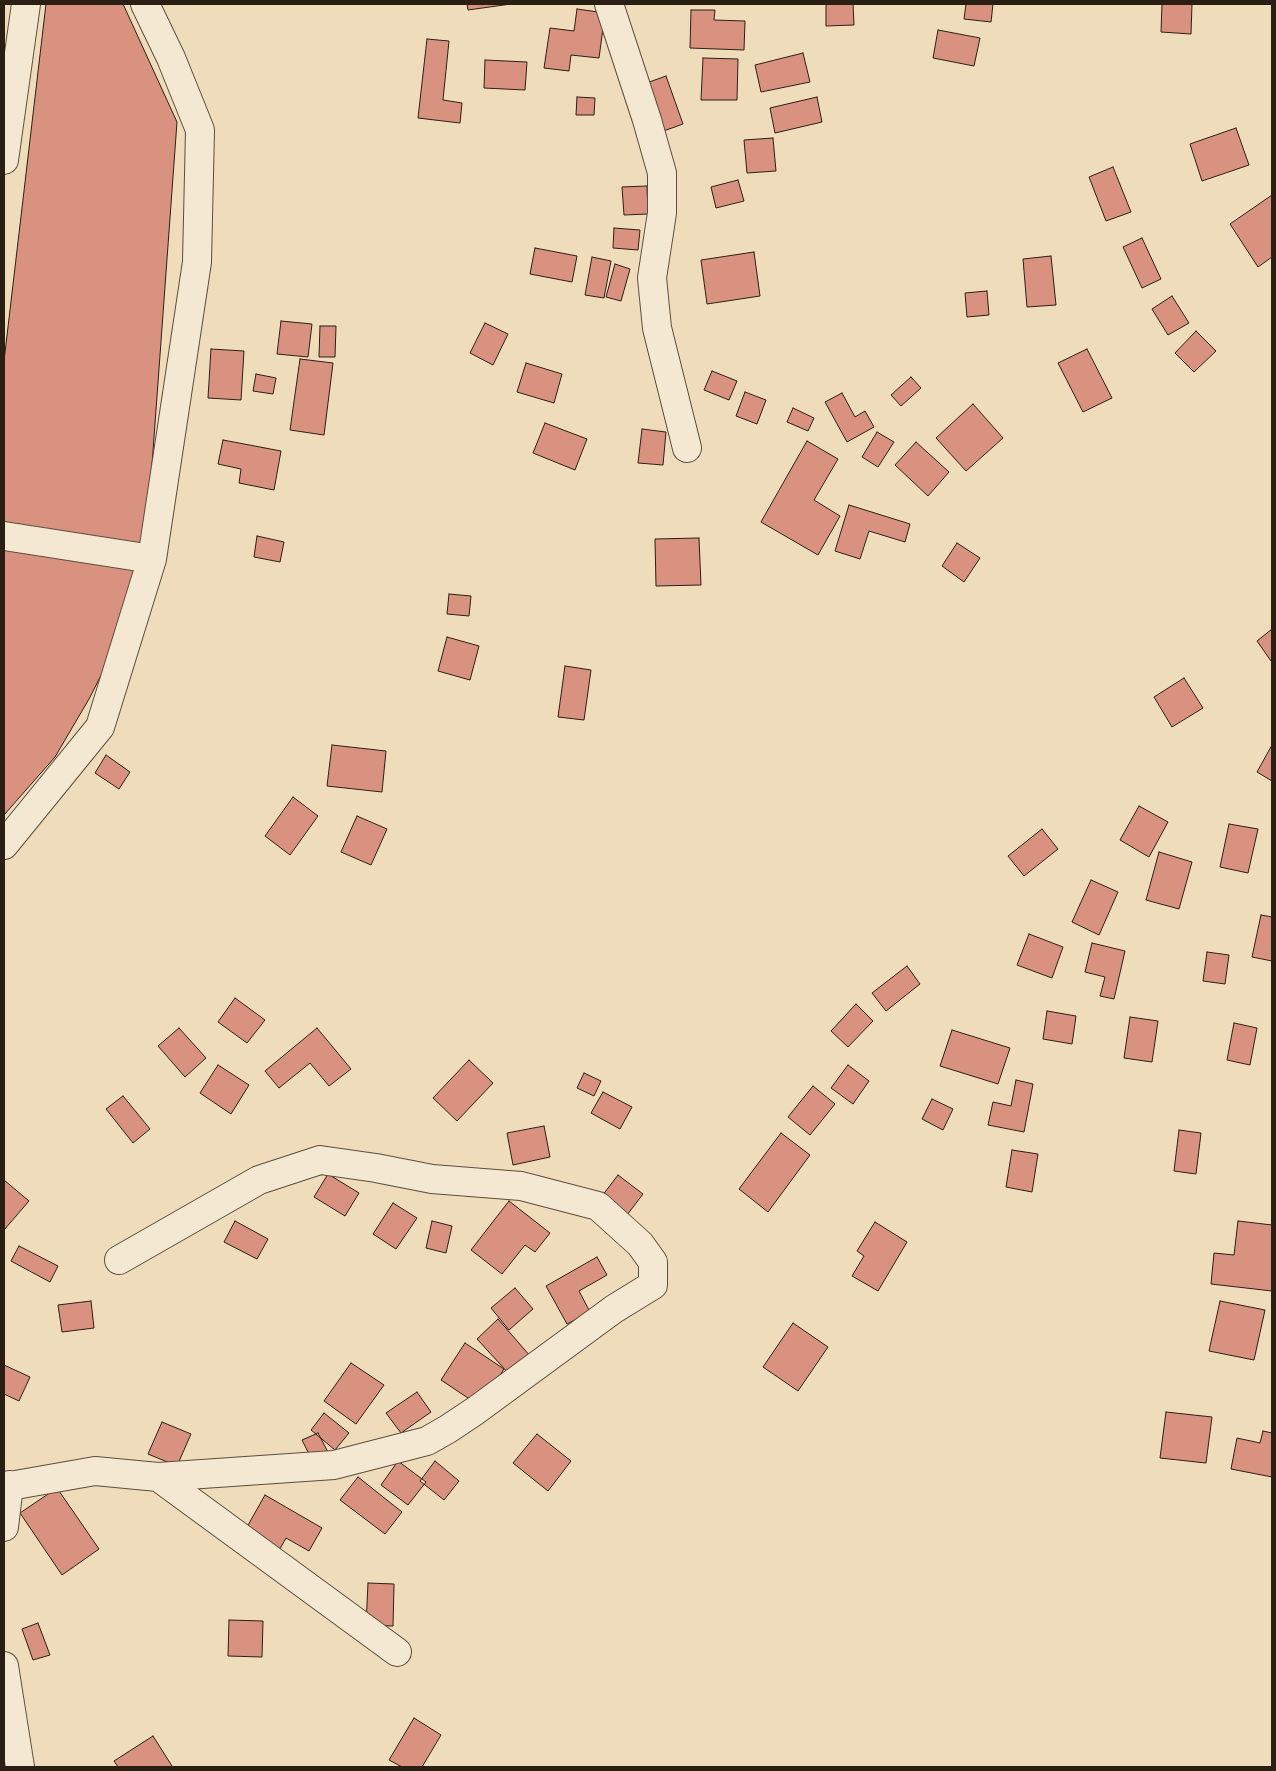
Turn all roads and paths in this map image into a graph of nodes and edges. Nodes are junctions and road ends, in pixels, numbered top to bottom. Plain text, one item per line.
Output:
1 (26, 4) edge
2 (146, 4) edge
3 (609, 4) edge
4 (4, 160) edge
5 (687, 448) dead end
6 (4, 536) edge
7 (152, 559) junction
8 (4, 845) edge
9 (119, 1260) dead end
10 (158, 1477) junction
11 (6, 1486) edge
12 (4, 1527) edge
13 (397, 1652) dead end
14 (4, 1666) edge
15 (20, 1767) edge

1 - 4 street
2 - 7 street
3 - 5 street
6 - 7 street
7 - 8 street
9 - 10 street
10 - 11 street
10 - 13 street
11 - 12 street
14 - 15 street

